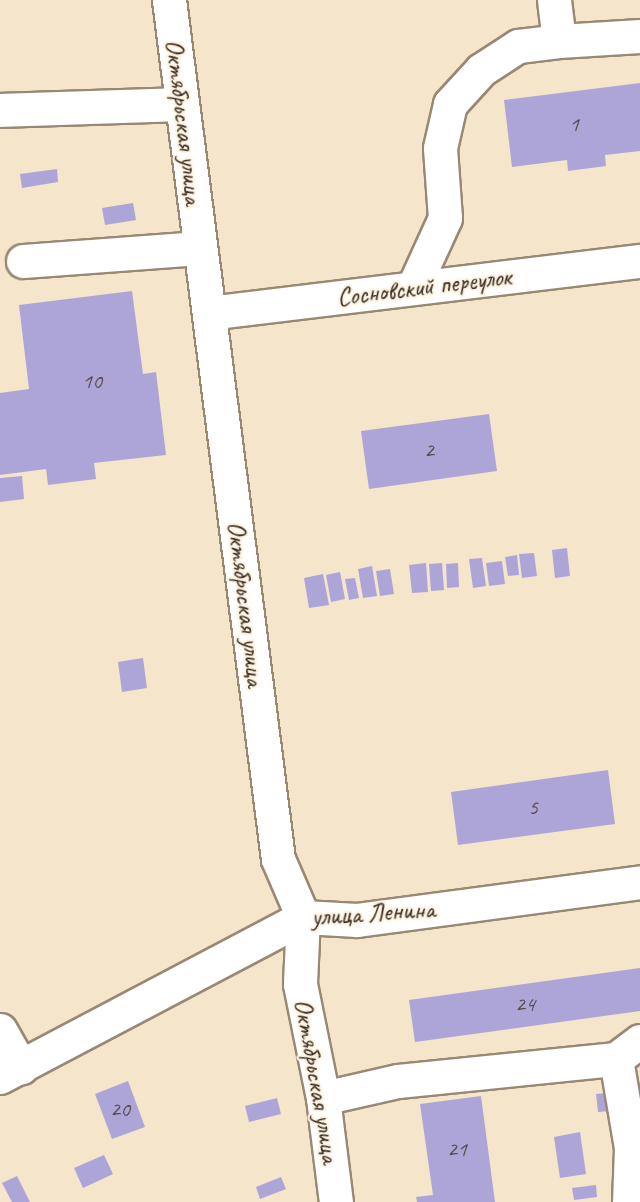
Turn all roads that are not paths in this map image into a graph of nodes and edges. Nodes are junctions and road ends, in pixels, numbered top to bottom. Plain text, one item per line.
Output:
1 (169, 0) edge
2 (554, 0) edge
3 (640, 36) edge
4 (559, 41) junction
5 (182, 104) junction
6 (0, 110) edge
7 (200, 248) junction
8 (23, 261) dead end
9 (640, 261) edge
10 (413, 288) junction
11 (209, 313) junction
12 (640, 882) edge
13 (303, 917) junction
14 (0, 1029) edge
15 (628, 1050) edge
16 (11, 1072) edge
17 (323, 1098) junction
18 (336, 1202) edge
19 (629, 1202) edge

1 - 5 street, Октябрьская улица
2 - 4 street
3 - 4 street
4 - 10 street
5 - 6 street
5 - 7 street, Октябрьская улица
7 - 8 street
7 - 11 street, Октябрьская улица
9 - 10 street, Сосновский переулок
10 - 11 street, Сосновский переулок
11 - 13 street, Октябрьская улица
12 - 13 street, улица Ленина
13 - 16 street, улица Ленина
13 - 17 street, Октябрьская улица
14 - 16 street
15 - 17 street
15 - 19 street
17 - 18 street, Октябрьская улица

